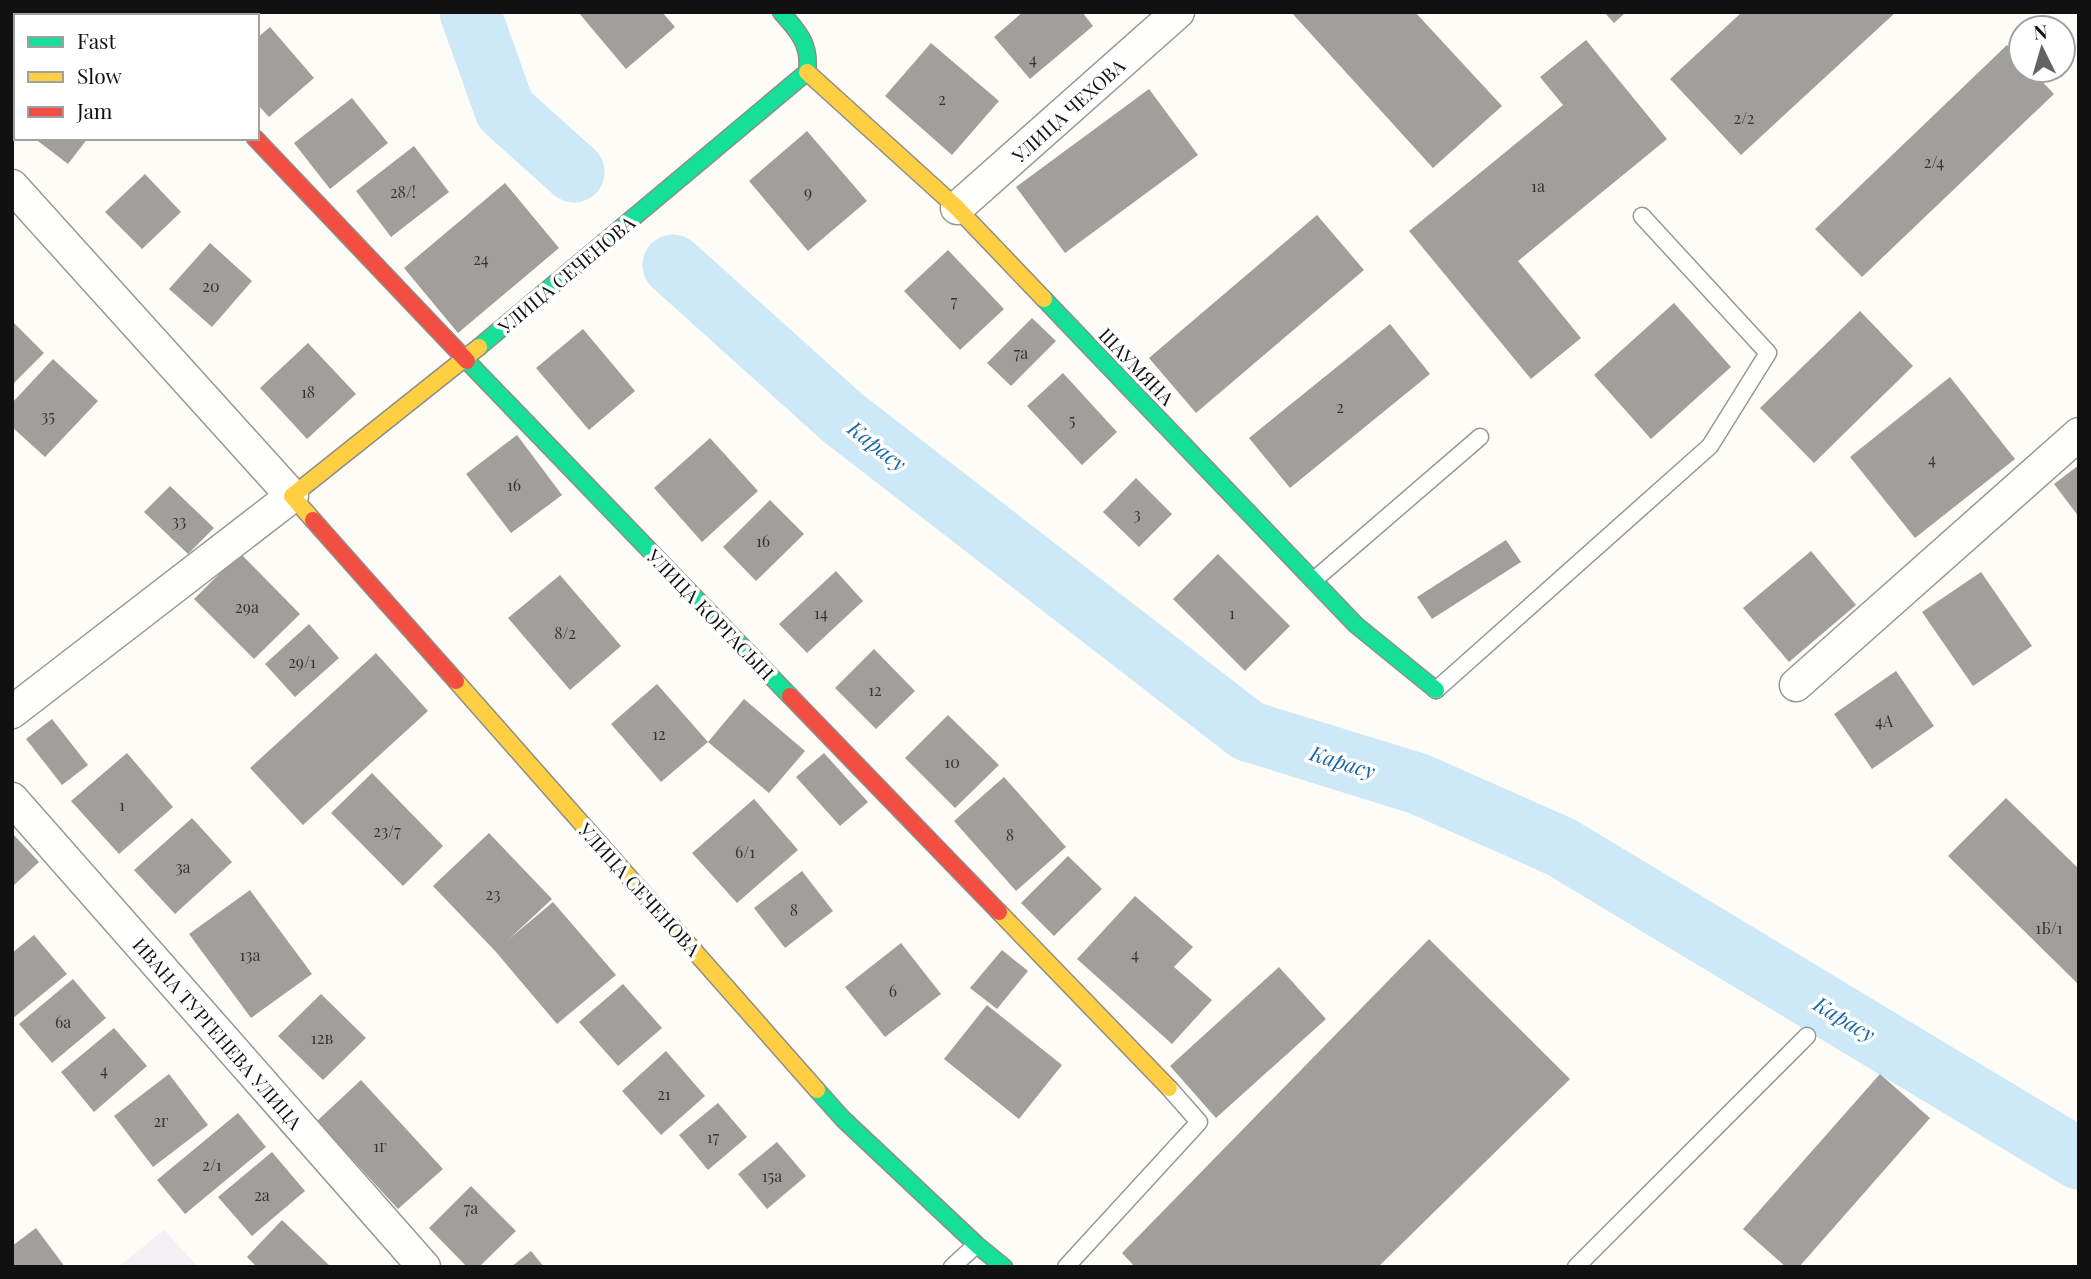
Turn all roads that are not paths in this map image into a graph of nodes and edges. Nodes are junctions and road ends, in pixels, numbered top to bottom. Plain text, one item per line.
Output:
1 (780, 12) edge
2 (1178, 12) edge
3 (807, 72) junction
4 (257, 140) edge
5 (12, 186) edge
6 (957, 208) junction
7 (1642, 216) dead end
8 (465, 359) junction
9 (2079, 434) edge
10 (1480, 437) dead end
11 (292, 496) junction
12 (1314, 580) junction
13 (1796, 685) dead end
14 (1436, 690) joint
15 (12, 712) edge
16 (12, 799) edge
17 (1807, 1036) dead end
18 (1169, 1088) joint
19 (976, 1245) junction
20 (424, 1267) edge
21 (952, 1267) edge
22 (1004, 1267) edge
23 (1066, 1267) edge
24 (1576, 1267) edge

1 - 3 street
2 - 6 street, УЛИЦА ЧЕХОВА
3 - 6 street, ШАУМЯНА
3 - 8 street, УЛИЦА СЕЧЕНОВА
4 - 8 street, УЛИЦА КОРГАСЫН
5 - 11 street, УЛИЦА СЕЧЕНОВА
6 - 12 street, ШАУМЯНА
7 - 14 lane
8 - 11 street, УЛИЦА СЕЧЕНОВА
8 - 18 street, УЛИЦА КОРГАСЫН
9 - 13 street
10 - 12 lane
11 - 15 street
11 - 19 street, УЛИЦА СЕЧЕНОВА
12 - 14 street, ШАУМЯНА
16 - 20 street, ИВАНА ТУРГЕНЕВА УЛИЦА
17 - 24 lane
18 - 23 lane
19 - 21 lane
19 - 22 street, УЛИЦА СЕЧЕНОВА

